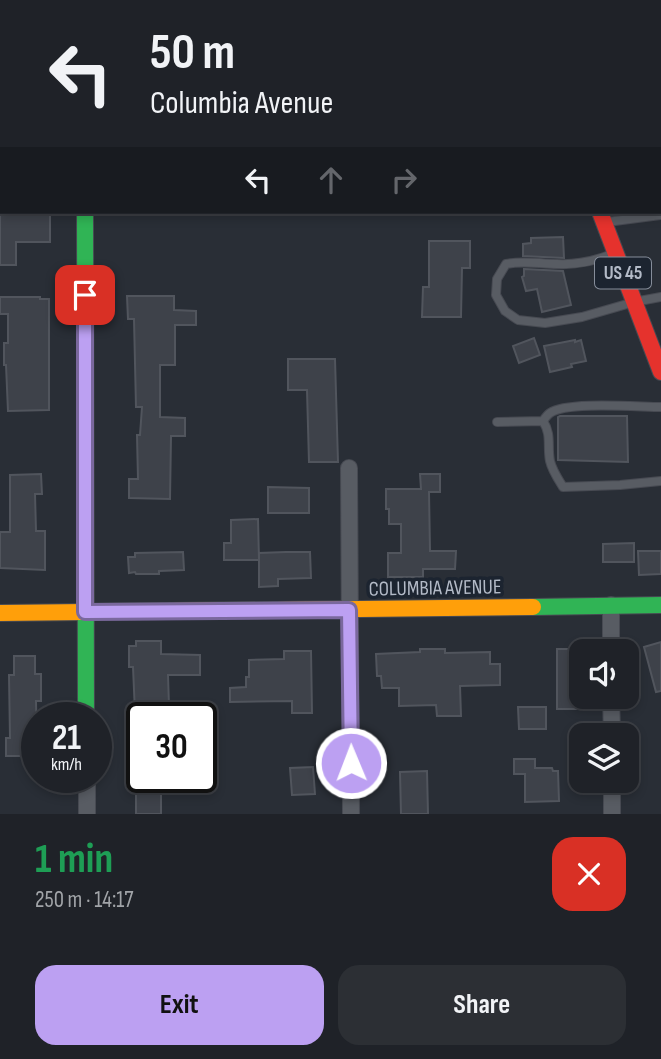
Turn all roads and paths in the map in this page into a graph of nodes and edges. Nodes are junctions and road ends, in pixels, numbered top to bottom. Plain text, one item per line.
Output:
1 (85, 214) edge
2 (661, 215) edge
3 (602, 217) edge
4 (615, 252) junction
5 (661, 297) edge
6 (634, 302) junction
7 (661, 372) edge
8 (661, 407) edge
9 (542, 421) junction
10 (496, 422) dead end
11 (349, 468) dead end
12 (661, 481) edge
13 (661, 605) edge
14 (611, 606) junction
15 (349, 610) junction
16 (0, 612) edge
17 (85, 612) junction
18 (611, 639) edge
19 (86, 702) edge
20 (87, 793) edge
21 (612, 793) edge
22 (87, 814) edge
23 (351, 814) edge
24 (612, 814) edge

1 - 17 street
2 - 3 lane
3 - 4 street, US 45
4 - 6 street, US 45
4 - 6 lane
5 - 6 lane
6 - 7 street, US 45
8 - 9 lane
9 - 10 lane
9 - 12 lane
11 - 15 street
13 - 14 street, COLUMBIA AVENUE
14 - 15 street, COLUMBIA AVENUE
14 - 18 street
15 - 17 street, COLUMBIA AVENUE
15 - 23 street
16 - 17 street, COLUMBIA AVENUE
17 - 19 street
20 - 22 street
21 - 24 street

